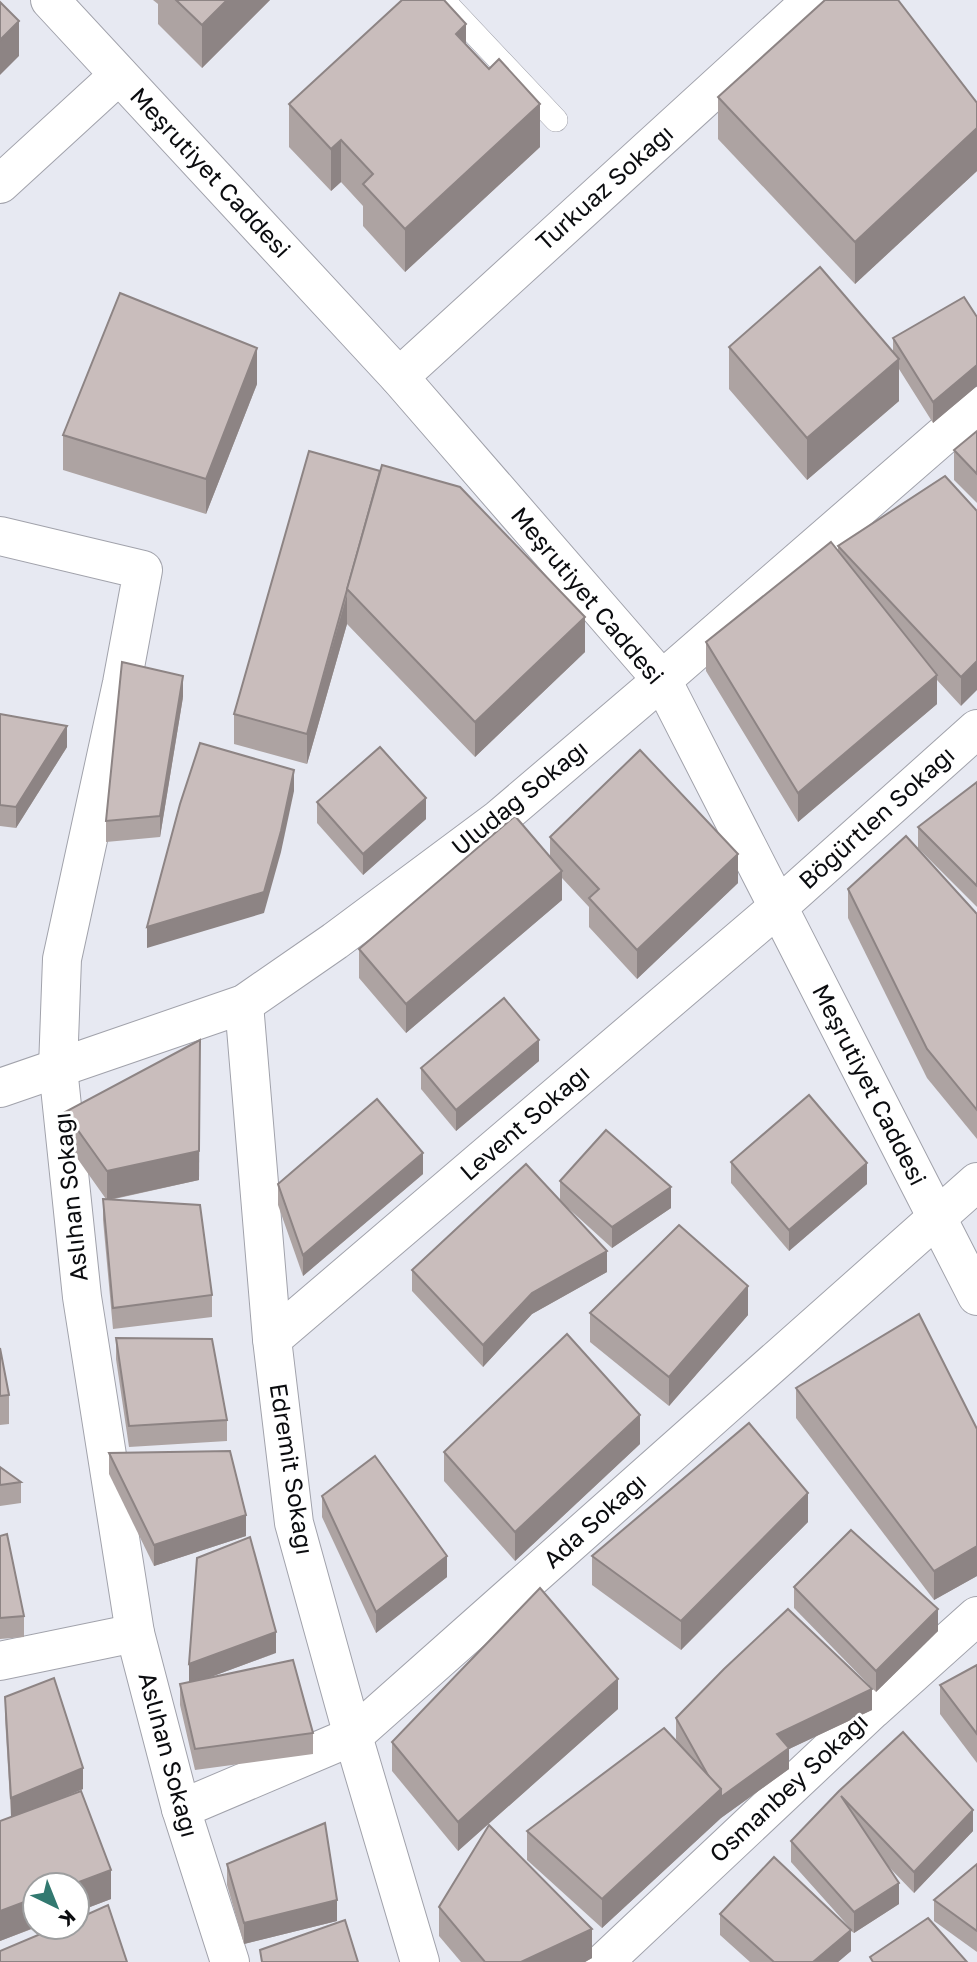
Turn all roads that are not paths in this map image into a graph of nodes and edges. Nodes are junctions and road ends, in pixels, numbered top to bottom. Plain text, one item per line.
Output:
1 (50, 0) edge
2 (443, 0) edge
3 (811, 0) edge
4 (119, 75) junction
5 (556, 120) dead end
6 (0, 184) edge
7 (399, 377) junction
8 (977, 406) edge
9 (0, 536) edge
10 (662, 680) junction
11 (977, 729) edge
12 (778, 906) junction
13 (244, 1004) junction
14 (58, 1068) junction
15 (0, 1088) edge
16 (977, 1182) edge
17 (937, 1218) junction
18 (977, 1296) edge
19 (272, 1339) junction
20 (977, 1616) edge
21 (135, 1633) junction
22 (0, 1661) edge
23 (353, 1736) junction
24 (181, 1809) junction
25 (230, 1962) edge
26 (420, 1962) edge
27 (604, 1962) edge

1 - 4 street, Meşrutiyet Caddesi
2 - 5 lane
3 - 7 street, Turkuaz Sokağı
4 - 6 street
4 - 7 street, Meşrutiyet Caddesi
7 - 10 street, Meşrutiyet Caddesi
8 - 10 street, Uludağ Sokağı
9 - 14 street, Aslıhan Sokağı
10 - 12 street, Meşrutiyet Caddesi
10 - 13 street, Uludağ Sokağı
11 - 12 street, Böğürtlen Sokağı
12 - 17 street, Meşrutiyet Caddesi
12 - 19 street, Levent Sokağı
13 - 14 street, Uludağ Sokağı
13 - 19 street, Edremit Sokağı
14 - 15 street, Uludağ Sokağı
14 - 21 street, Aslıhan Sokağı
16 - 17 street, Ada Sokağı
17 - 18 street, Meşrutiyet Caddesi
17 - 23 street, Ada Sokağı
19 - 23 street, Edremit Sokağı
20 - 27 street, Osmanbey Sokağı
21 - 22 street
21 - 24 street, Aslıhan Sokağı
23 - 24 street, Ada Sokağı
23 - 26 street, Edremit Sokağı
24 - 25 street, Aslıhan Sokağı

